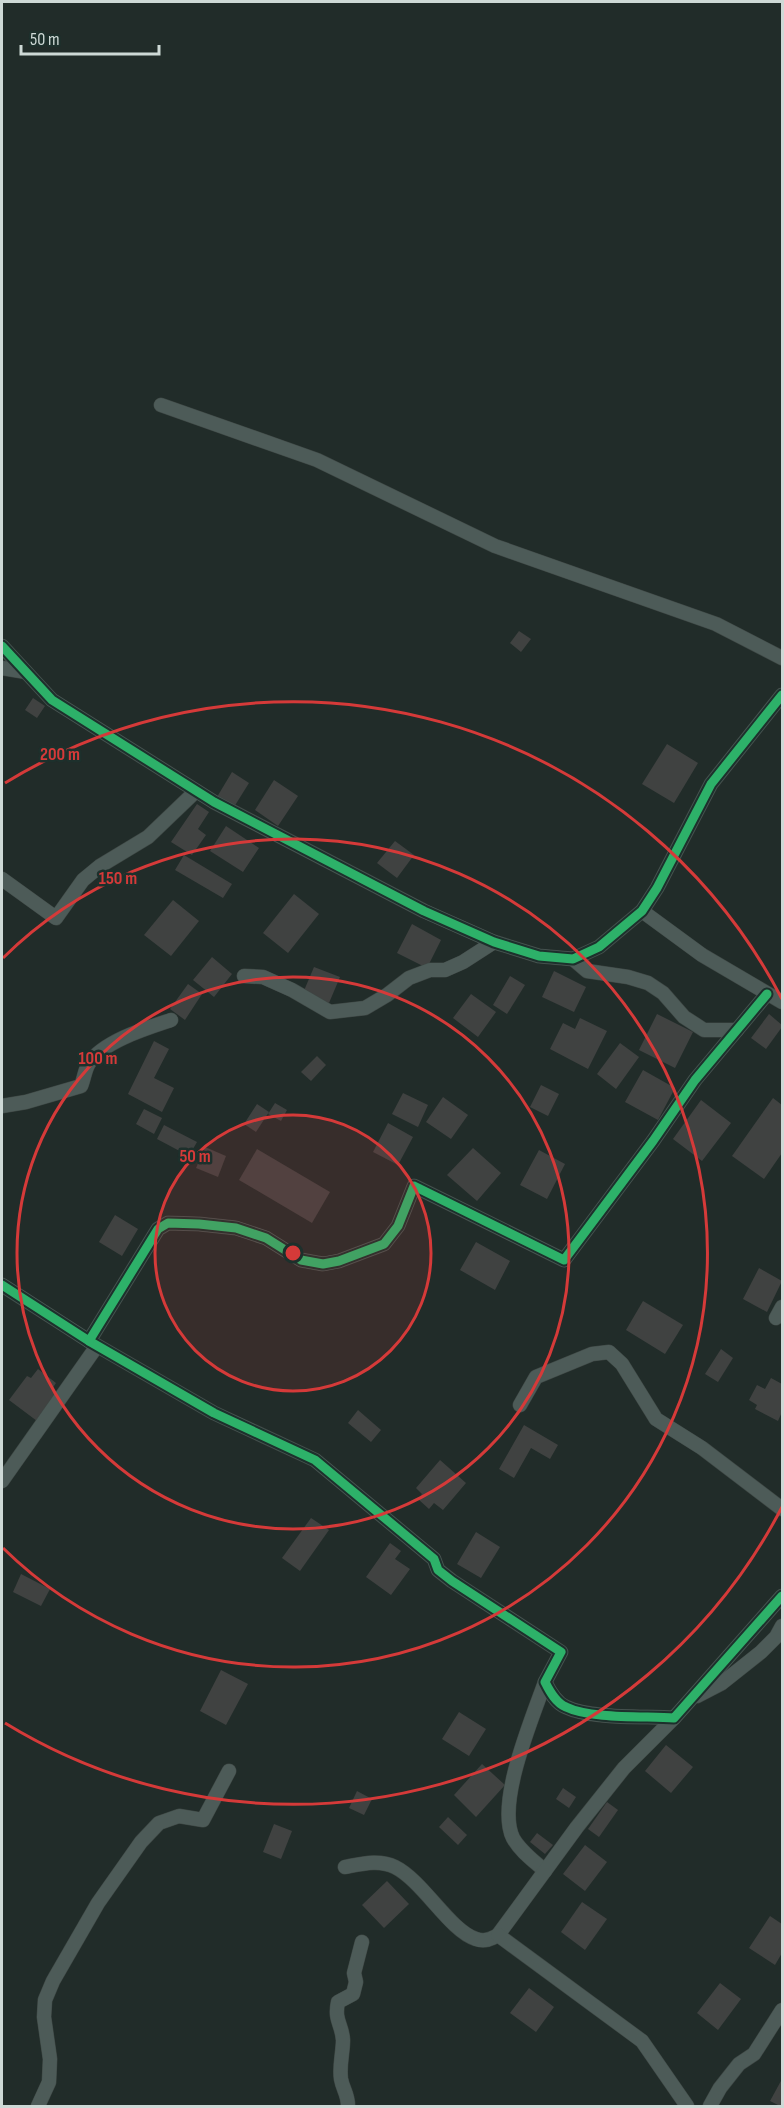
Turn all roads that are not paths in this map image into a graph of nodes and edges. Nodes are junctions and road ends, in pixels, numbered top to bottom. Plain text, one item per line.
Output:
1 (161, 405) dead end
2 (2, 646) edge
3 (783, 658) edge
4 (2, 668) edge
5 (26, 672) junction
6 (783, 695) edge
7 (196, 791) junction
8 (2, 879) edge
9 (642, 911) junction
10 (494, 942) junction
11 (573, 959) junction
12 (244, 976) dead end
13 (767, 994) junction
14 (783, 1002) edge
15 (171, 1020) dead end
16 (737, 1030) junction
17 (2, 1106) edge
18 (2, 1285) edge
19 (93, 1344) junction
20 (520, 1405) dead end
21 (2, 1481) edge
22 (783, 1509) edge
23 (783, 1596) edge
24 (783, 1626) edge
25 (545, 1682) junction
26 (691, 1699) junction
27 (674, 1718) junction
28 (229, 1771) dead end
29 (345, 1867) dead end
30 (545, 1871) junction
31 (498, 1935) junction
32 (362, 1942) dead end
33 (783, 2010) edge
34 (38, 2106) edge
35 (348, 2106) edge
36 (687, 2106) edge
37 (710, 2106) edge

1 - 3 street
2 - 5 street
4 - 5 street
5 - 7 street
6 - 9 street
7 - 8 street
7 - 10 street
9 - 11 street
9 - 13 street
10 - 11 street
10 - 12 street
11 - 16 street
13 - 14 street
13 - 16 street
15 - 17 street
16 - 19 street
18 - 19 street
19 - 21 street
19 - 25 street
20 - 22 street
23 - 26 street
24 - 26 street
25 - 27 street
25 - 30 street
26 - 27 street
27 - 30 street
28 - 34 street
29 - 31 street
30 - 31 street
31 - 36 street
32 - 35 street
33 - 37 street

